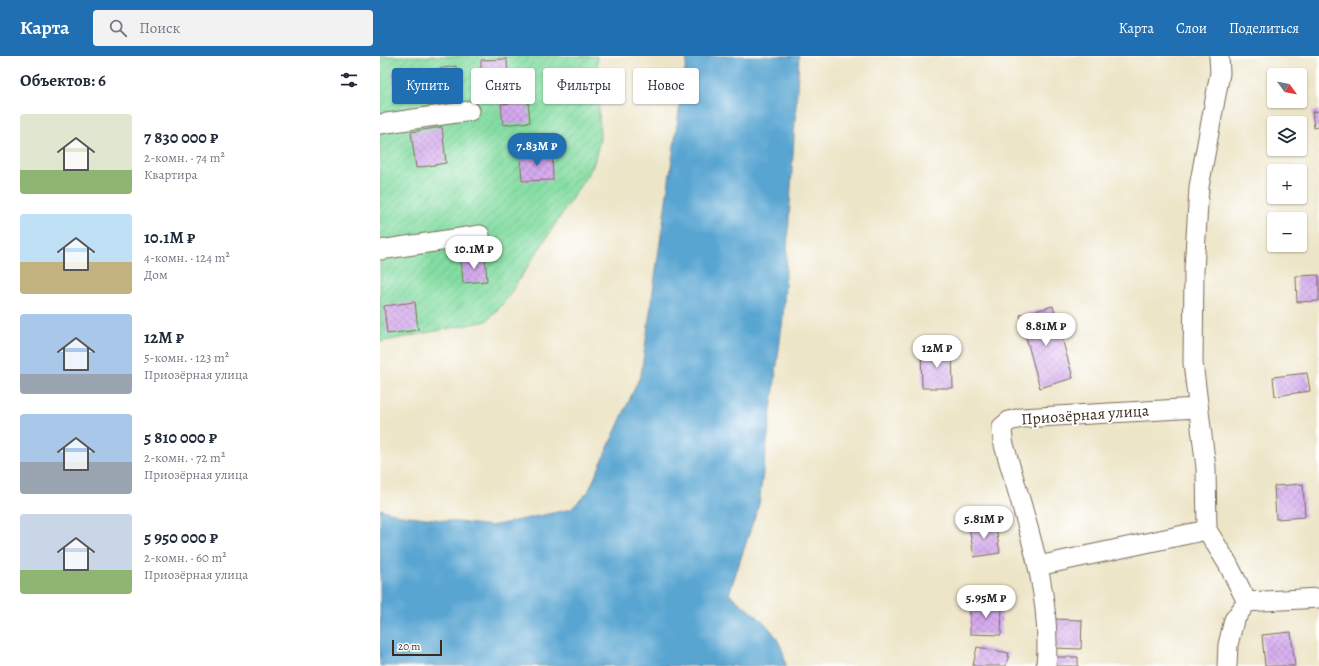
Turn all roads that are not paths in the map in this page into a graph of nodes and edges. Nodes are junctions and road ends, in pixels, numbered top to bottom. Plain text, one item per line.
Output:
1 (1219, 56) edge
2 (470, 111) dead end
3 (380, 124) edge
4 (480, 235) dead end
5 (380, 250) edge
6 (1198, 408) junction
7 (1207, 530) junction
8 (1038, 566) junction
9 (1319, 598) edge
10 (1247, 602) junction
11 (1046, 666) edge
12 (1227, 666) edge

1 - 6 street
2 - 3 street
4 - 5 street
6 - 7 street
6 - 8 street, Приозёрная улица
7 - 8 street
7 - 10 street
8 - 11 street, Приозёрная улица
9 - 10 street
10 - 12 street

